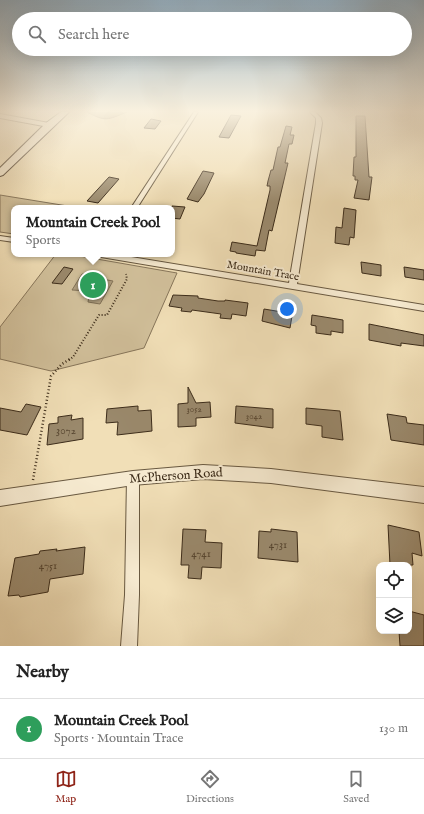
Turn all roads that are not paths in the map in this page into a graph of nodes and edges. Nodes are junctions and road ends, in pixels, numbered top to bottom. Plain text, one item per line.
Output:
1 (31, 142) edge
2 (177, 142) edge
3 (316, 142) edge
4 (0, 173) edge
5 (136, 205) edge
6 (0, 238) edge
7 (11, 240) edge
8 (119, 257) edge
9 (292, 287) junction
10 (424, 308) edge
11 (133, 478) junction
12 (424, 495) edge
13 (0, 498) edge
14 (129, 646) edge

1 - 4 main road
2 - 5 street
3 - 9 street
6 - 7 street
8 - 9 street, Mountain Trace
9 - 10 street, Mountain Trace
11 - 12 street, McPherson Road
11 - 13 street, McPherson Road
11 - 14 street

